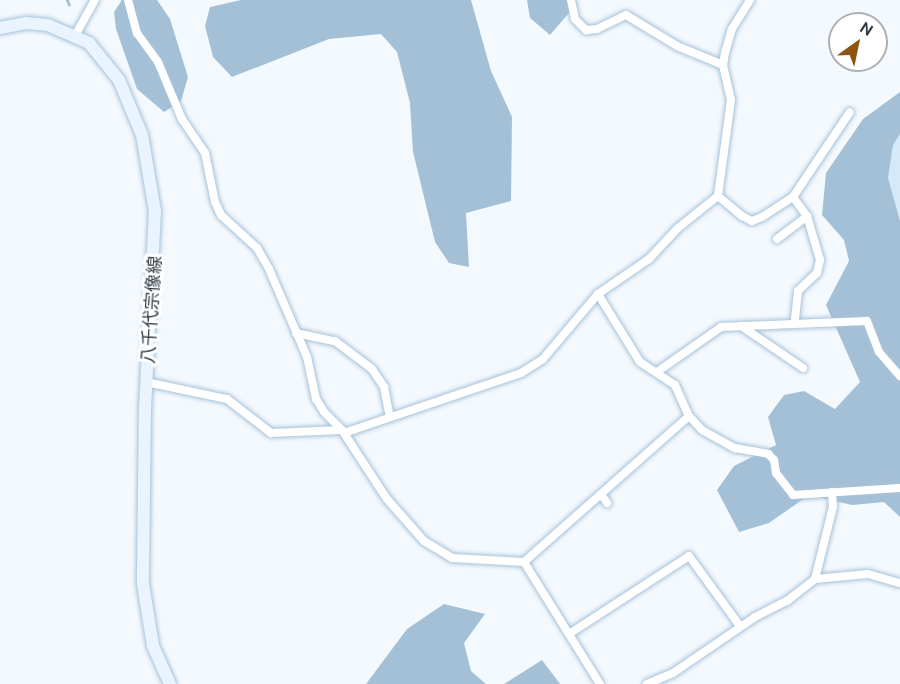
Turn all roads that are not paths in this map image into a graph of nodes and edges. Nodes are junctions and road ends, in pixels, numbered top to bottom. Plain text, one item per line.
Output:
1 (95, 0) edge
2 (128, 0) edge
3 (571, 0) edge
4 (750, 0) edge
5 (0, 28) edge
6 (76, 34) junction
7 (723, 65) junction
8 (850, 112) dead end
9 (718, 196) junction
10 (793, 197) junction
11 (807, 216) junction
12 (777, 239) dead end
13 (598, 294) junction
14 (795, 321) junction
15 (741, 326) junction
16 (296, 333) junction
17 (803, 368) dead end
18 (657, 372) junction
19 (900, 376) edge
20 (146, 382) junction
21 (688, 416) junction
22 (390, 417) junction
23 (343, 431) junction
24 (899, 490) edge
25 (832, 492) junction
26 (600, 494) junction
27 (607, 503) dead end
28 (524, 562) junction
29 (815, 579) junction
30 (900, 583) edge
31 (740, 626) junction
32 (569, 634) junction
33 (170, 684) edge
34 (600, 684) edge
35 (647, 684) edge

1 - 6 street
2 - 16 street
3 - 7 street
4 - 7 street
5 - 6 main road, 八千代宗像線
6 - 20 main road, 八千代宗像線
7 - 9 street
8 - 10 street
9 - 10 street
9 - 13 street
10 - 11 street
11 - 12 street
11 - 14 street
13 - 18 street
13 - 22 street
14 - 15 street
14 - 19 street
15 - 17 street
15 - 18 street
16 - 22 street
16 - 23 street
18 - 21 street
20 - 23 street
20 - 33 main road, 八千代宗像線
21 - 25 street
21 - 26 street
22 - 23 street
23 - 28 street
24 - 25 street
25 - 29 street
26 - 27 street
26 - 28 street
28 - 32 street
29 - 30 street
29 - 31 street
31 - 32 street
31 - 35 street
32 - 34 street

